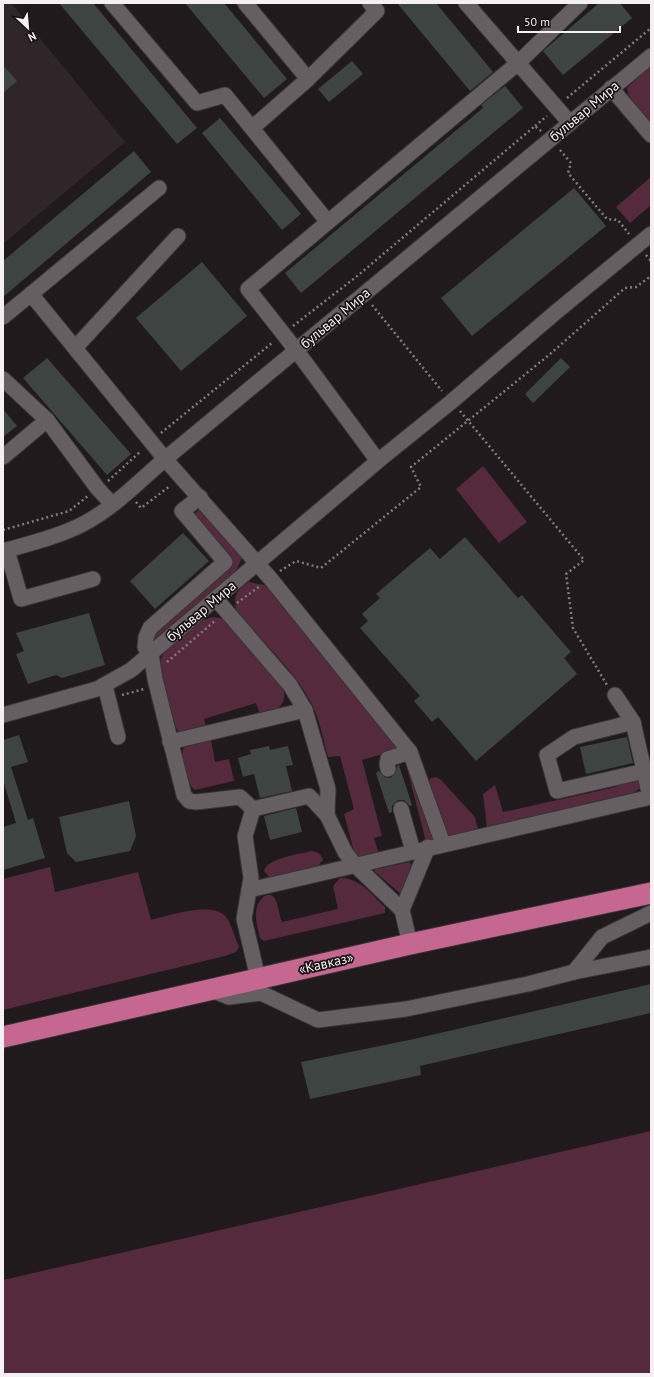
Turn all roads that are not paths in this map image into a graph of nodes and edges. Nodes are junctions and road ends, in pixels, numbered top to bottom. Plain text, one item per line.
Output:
1 (112, 3) edge
2 (245, 3) edge
3 (370, 3) edge
4 (466, 3) edge
5 (580, 3) edge
6 (651, 56) edge
7 (518, 63) junction
8 (308, 79) junction
9 (611, 88) junction
10 (570, 123) junction
11 (252, 128) junction
12 (651, 135) edge
13 (159, 188) dead end
14 (327, 221) junction
15 (651, 234) edge
16 (178, 236) dead end
17 (31, 294) junction
18 (3, 317) edge
19 (75, 348) junction
20 (296, 350) junction
21 (3, 379) edge
22 (48, 420) junction
23 (3, 457) edge
24 (165, 459) junction
25 (378, 461) junction
26 (200, 497) junction
27 (112, 504) junction
28 (5, 550) edge
29 (258, 563) junction
30 (93, 579) dead end
31 (216, 598) junction
32 (151, 654) junction
33 (107, 692) junction
34 (614, 695) road end
35 (305, 710) junction
36 (3, 715) edge
37 (633, 722) junction
38 (118, 737) dead end
39 (170, 742) junction
40 (410, 752) junction
41 (388, 769) dead end
42 (645, 771) junction
43 (651, 797) edge
44 (253, 809) junction
45 (401, 809) dead end
46 (327, 815) junction
47 (443, 844) junction
48 (428, 848) junction
49 (413, 851) junction
50 (355, 865) junction
51 (249, 890) junction
52 (651, 893) edge
53 (402, 910) junction
54 (651, 913) edge
55 (410, 944) junction
56 (651, 958) edge
57 (574, 972) junction
58 (258, 978) junction
59 (211, 990) junction
60 (3, 1038) edge

1 - 11 street
2 - 8 street
3 - 8 street
4 - 7 street
5 - 7 street
6 - 9 street, бульвар Мира
7 - 10 street
7 - 14 street
8 - 11 street
9 - 10 street, бульвар Мира
9 - 12 street
10 - 20 street, бульвар Мира
11 - 14 street
13 - 17 street
14 - 20 street
15 - 25 street, бульвар Мира
16 - 19 street
17 - 18 street
17 - 19 street
19 - 24 street
20 - 24 street, бульвар Мира
20 - 25 street
21 - 22 street
22 - 23 street
22 - 27 street
24 - 26 street
24 - 27 street, бульвар Мира
25 - 29 street, бульвар Мира
26 - 29 street
26 - 32 street
27 - 28 street, бульвар Мира
28 - 30 street
29 - 31 street, бульвар Мира
29 - 40 street
31 - 32 street, бульвар Мира
31 - 35 street
32 - 33 street, бульвар Мира
32 - 39 street
33 - 36 street, бульвар Мира
33 - 38 street
34 - 37 street
35 - 39 street
35 - 46 street
37 - 42 street
37 - 42 street
39 - 44 street
40 - 41 street
40 - 47 street
42 - 43 street
43 - 47 street
44 - 46 street
44 - 51 street
45 - 49 street
46 - 50 street
47 - 48 street
48 - 49 street
48 - 53 street
49 - 50 street
50 - 51 street
50 - 53 street
51 - 58 street
52 - 55 highway, «Кавказ»
53 - 55 street
54 - 57 street
55 - 58 highway, «Кавказ»
56 - 57 street
57 - 59 street
58 - 59 highway, «Кавказ»
59 - 60 highway, «Кавказ»

